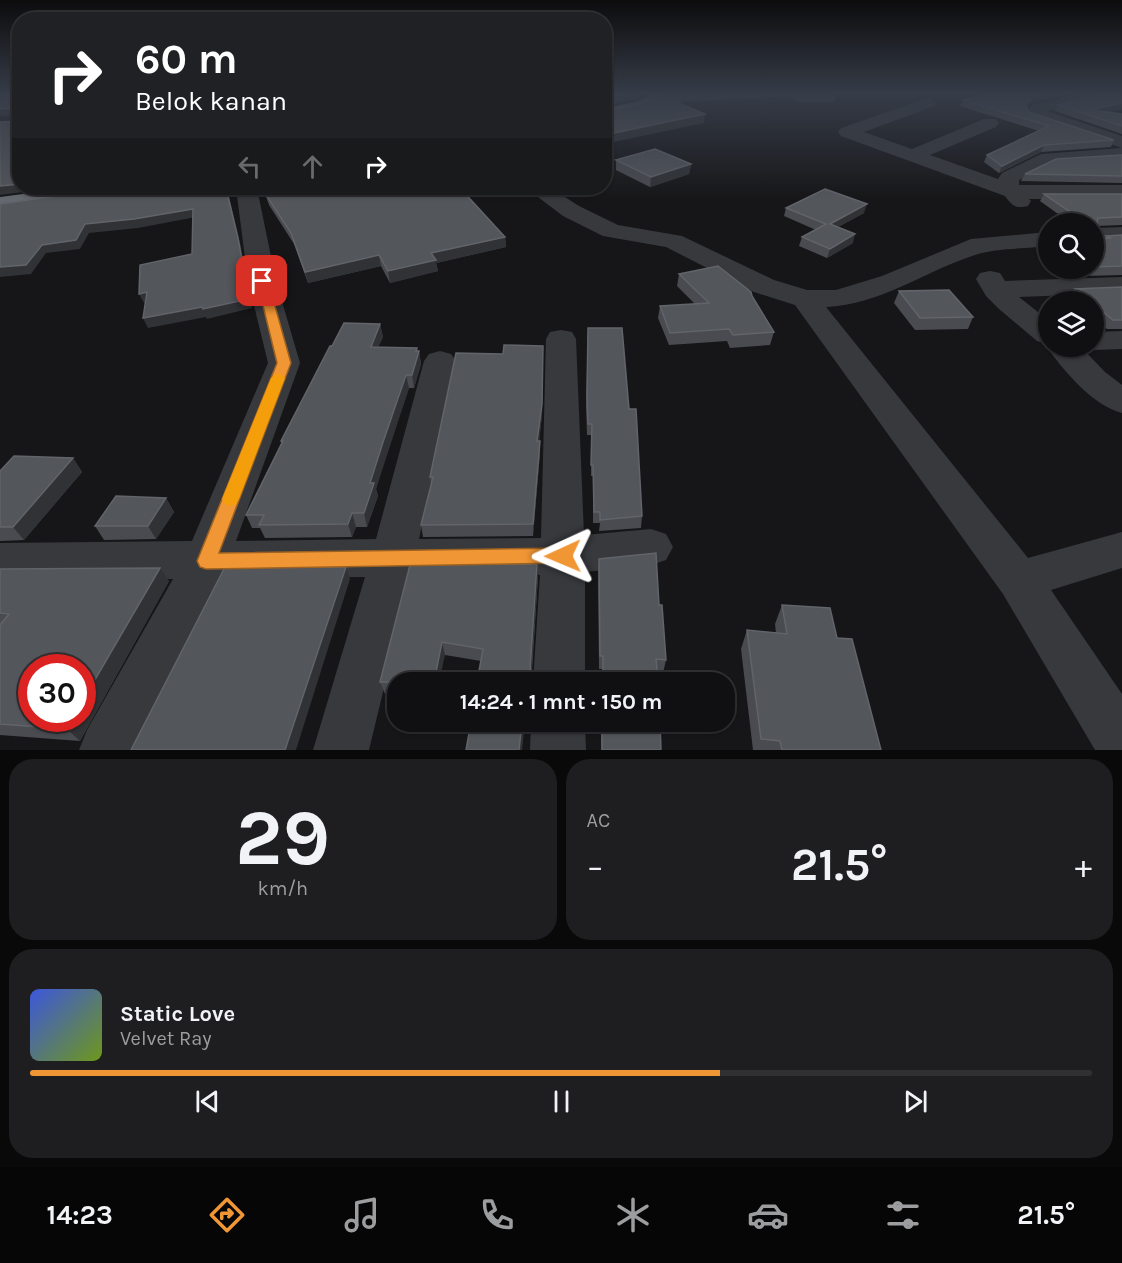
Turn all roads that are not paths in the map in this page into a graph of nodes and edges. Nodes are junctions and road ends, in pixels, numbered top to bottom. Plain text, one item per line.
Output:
1 (853, 130) edge
2 (973, 130) edge
3 (1086, 130) edge
4 (1122, 142) edge
5 (1122, 154) edge
6 (914, 155) junction
7 (1012, 192) junction
8 (1122, 192) edge
9 (61, 195) edge
10 (247, 195) edge
11 (547, 195) edge
12 (0, 204) edge
13 (1038, 218) edge
14 (1122, 234) edge
15 (1104, 235) edge
16 (1038, 239) edge
17 (971, 247) junction
18 (1122, 285) edge
19 (996, 290) junction
20 (805, 299) junction
21 (1038, 326) edge
22 (561, 339) dead end
23 (1122, 340) edge
24 (1104, 341) edge
25 (1073, 357) edge
26 (440, 361) dead end
27 (1122, 402) edge
28 (651, 547) dead end
29 (1122, 549) edge
30 (563, 556) junction
31 (393, 559) junction
32 (206, 561) junction
33 (0, 562) edge
34 (1019, 580) junction
35 (560, 672) edge
36 (558, 732) edge
37 (1122, 743) edge
38 (107, 750) edge
39 (341, 750) edge
40 (558, 750) edge

1 - 6 street
2 - 6 street
3 - 4 street
5 - 7 street
6 - 7 street
7 - 8 street
7 - 13 street
9 - 12 highway
10 - 32 street
11 - 20 street
14 - 15 street
16 - 17 street
17 - 19 street
17 - 20 street
18 - 19 street
19 - 21 street
20 - 34 street
22 - 30 street
23 - 24 street
25 - 27 street
26 - 31 street
28 - 30 street
29 - 34 street
30 - 31 street
30 - 35 street
31 - 32 street
31 - 39 street
32 - 33 street
32 - 38 street
34 - 37 street
36 - 40 street

